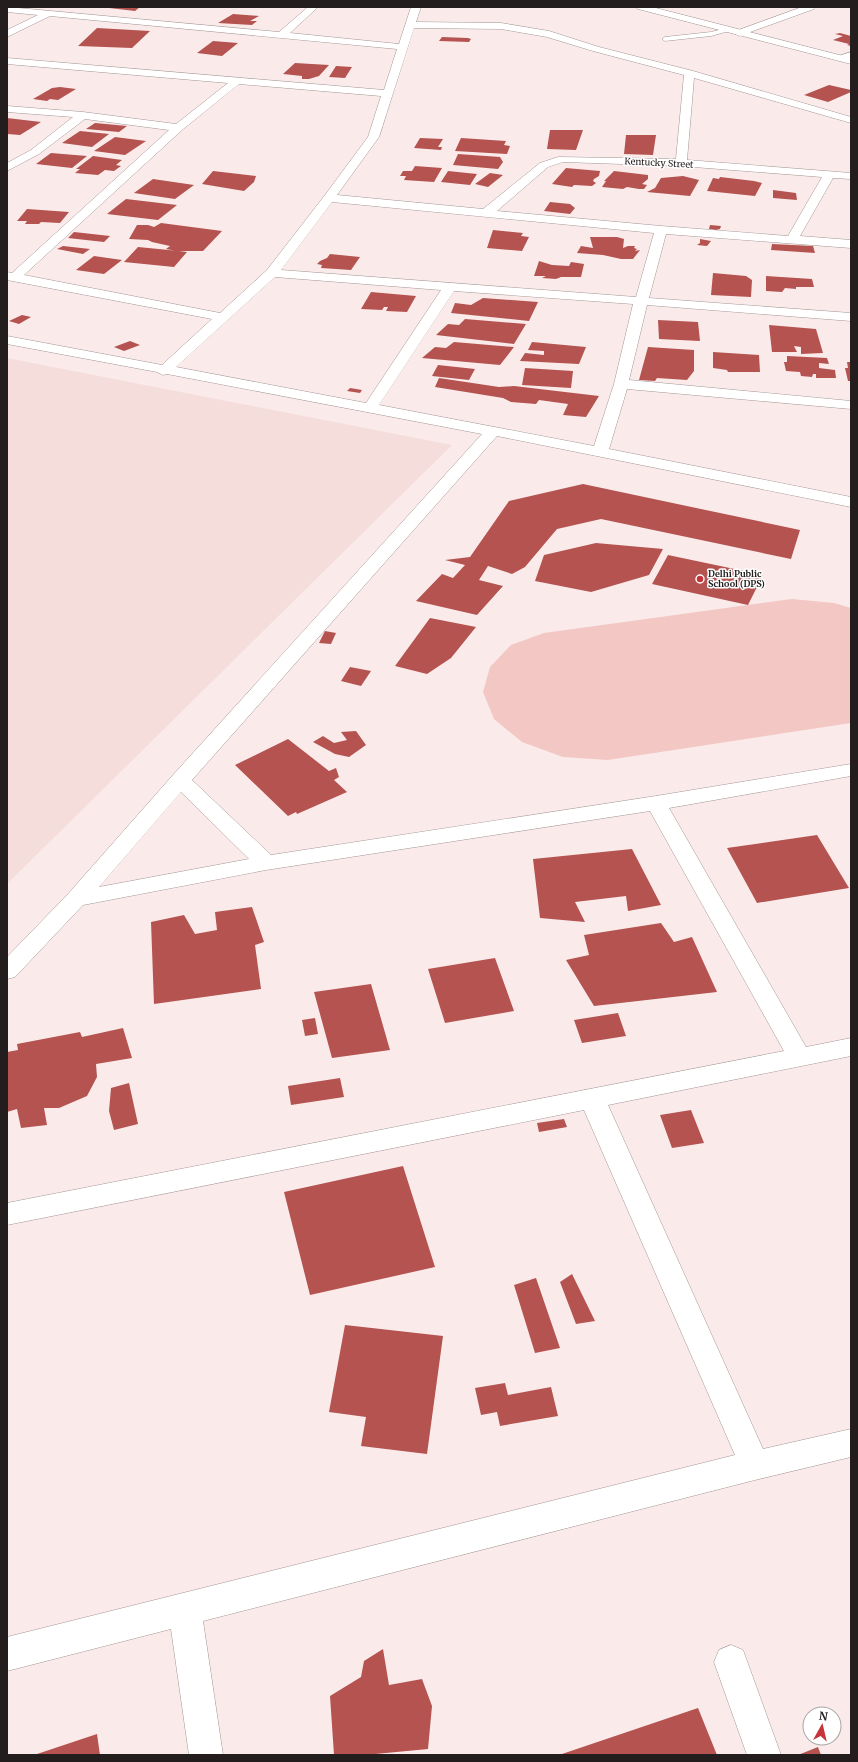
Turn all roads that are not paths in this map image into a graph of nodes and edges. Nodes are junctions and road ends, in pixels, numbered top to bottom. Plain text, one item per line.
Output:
1 (313, 7) edge
2 (416, 7) edge
3 (641, 7) edge
4 (811, 7) edge
5 (7, 9) edge
6 (102, 10) dead end
7 (49, 13) junction
8 (171, 15) dead end
9 (92, 17) junction
10 (160, 23) junction
11 (410, 25) junction
12 (727, 30) junction
13 (739, 33) junction
14 (7, 34) edge
15 (282, 35) junction
16 (665, 40) dead end
17 (403, 47) junction
18 (848, 58) edge
19 (7, 61) edge
20 (689, 73) junction
21 (236, 80) junction
22 (387, 93) junction
23 (844, 107) dead end
24 (7, 110) edge
25 (829, 114) junction
26 (83, 116) junction
27 (851, 120) edge
28 (178, 128) junction
29 (681, 163) junction
30 (7, 168) edge
31 (830, 174) junction
32 (851, 176) edge
33 (329, 198) junction
34 (485, 214) junction
35 (661, 230) junction
36 (792, 239) junction
37 (851, 244) edge
38 (272, 273) junction
39 (10, 277) edge
40 (450, 287) junction
41 (641, 301) junction
42 (222, 317) junction
43 (851, 317) edge
44 (7, 340) edge
45 (163, 371) junction
46 (621, 384) junction
47 (851, 405) edge
48 (369, 408) junction
49 (493, 432) junction
50 (600, 453) junction
51 (851, 502) edge
52 (851, 770) edge
53 (180, 780) junction
54 (656, 803) junction
55 (266, 863) junction
56 (76, 899) junction
57 (7, 971) edge
58 (851, 1047) edge
59 (800, 1058) junction
60 (592, 1098) junction
61 (7, 1214) edge
62 (851, 1443) edge
63 (755, 1465) junction
64 (185, 1609) junction
65 (7, 1654) edge
66 (731, 1662) dead end
67 (206, 1755) edge
68 (764, 1755) edge

1 - 15 street
2 - 11 street
3 - 12 street
4 - 13 street
5 - 7 street
6 - 9 street
7 - 9 street
7 - 14 street
8 - 10 street
9 - 10 street
10 - 15 street
11 - 17 street
11 - 20 street
12 - 13 street
12 - 16 lane
13 - 18 street
15 - 17 street
17 - 22 street
19 - 21 street
20 - 25 street
20 - 29 street
21 - 22 street
21 - 28 street
22 - 33 street
23 - 25 street
24 - 26 street
25 - 27 street
26 - 28 street
26 - 30 street
28 - 39 street
29 - 31 street, Kentucky Street
29 - 34 street, Kentucky Street
31 - 32 street, Kentucky Street
31 - 36 street
33 - 34 street
33 - 38 street
34 - 35 street
35 - 36 street
35 - 41 street
36 - 37 street
38 - 40 street
38 - 42 street
39 - 42 street
40 - 41 street
40 - 48 street
41 - 43 street
41 - 46 street
42 - 45 street
44 - 45 street
45 - 48 street
46 - 47 street
46 - 50 street
48 - 49 street
49 - 50 street
49 - 53 street
50 - 51 street
52 - 54 street
53 - 55 street
53 - 56 street
54 - 55 street
54 - 59 street
55 - 56 street
56 - 57 street
58 - 59 street
59 - 60 street
60 - 61 street
60 - 63 street
62 - 63 street
63 - 64 street
64 - 65 street
64 - 67 street
66 - 68 street

